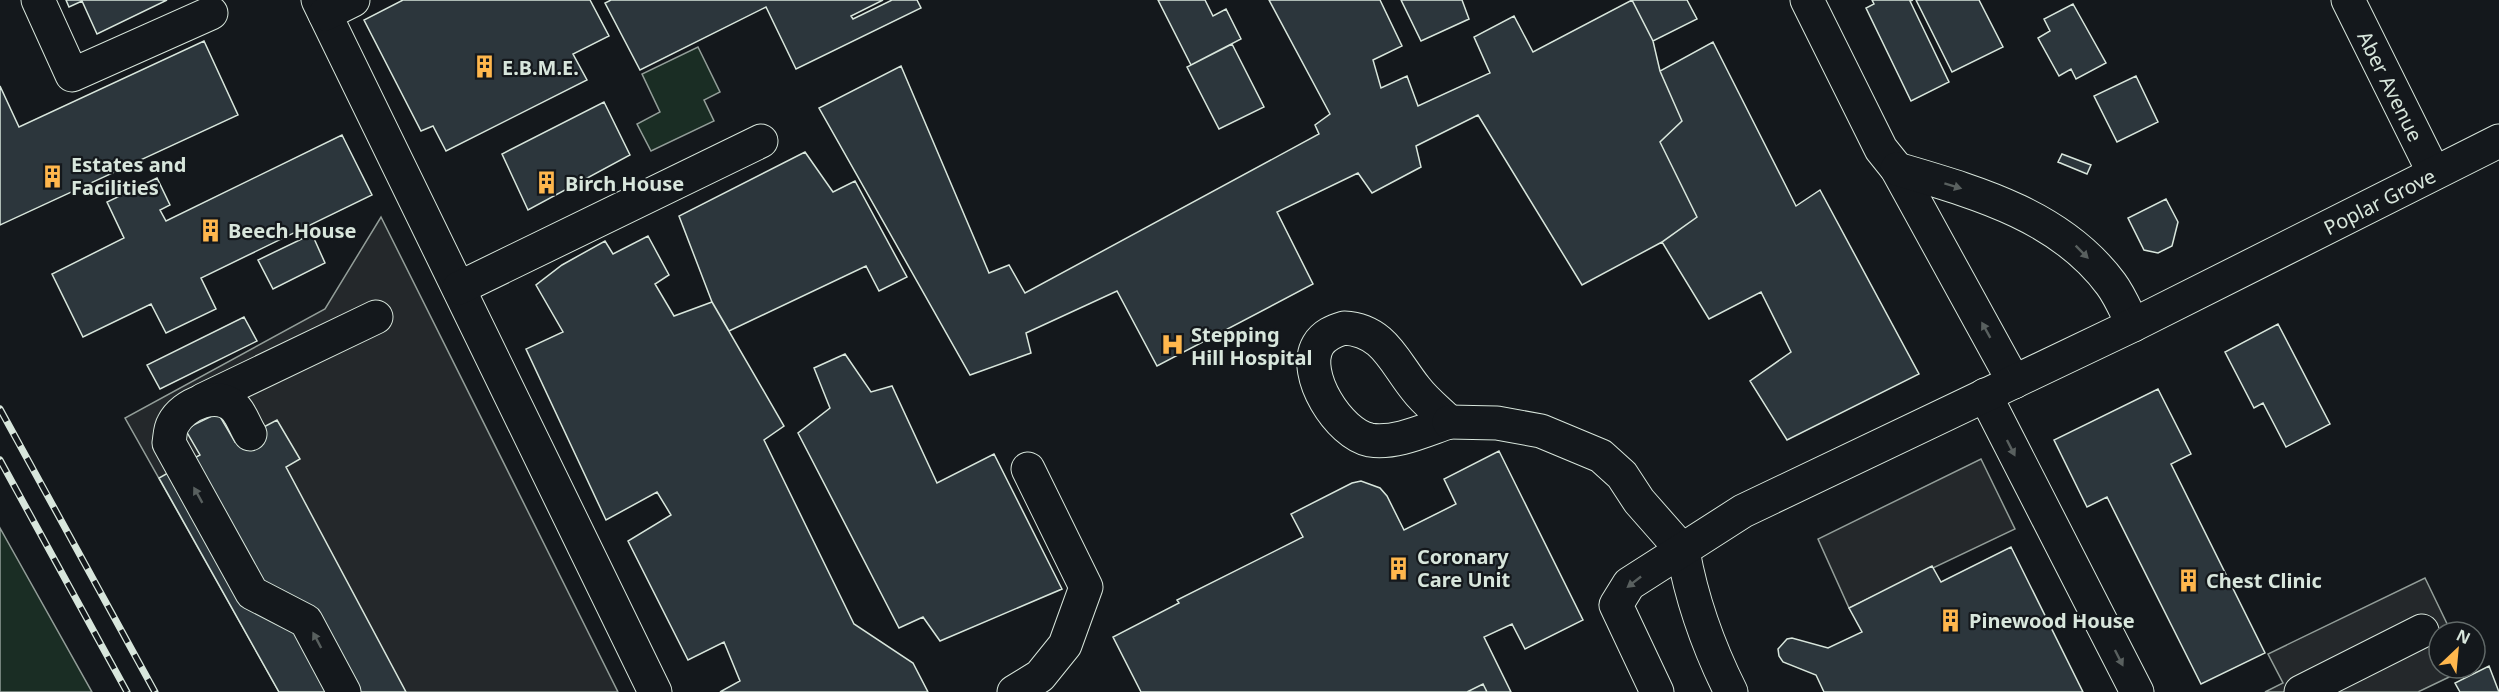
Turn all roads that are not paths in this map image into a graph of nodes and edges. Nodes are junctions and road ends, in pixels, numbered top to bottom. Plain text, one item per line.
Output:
1 (38, 0) edge
2 (1807, 0) edge
3 (2348, 0) edge
4 (332, 5) edge
5 (211, 13) dead end
6 (761, 141) dead end
7 (2499, 141) edge
8 (1897, 169) junction
9 (2434, 173) junction
10 (459, 288) junction
11 (376, 317) dead end
12 (2133, 325) junction
13 (2000, 388) junction
14 (203, 400) junction
15 (1449, 422) dead end
16 (250, 434) dead end
17 (1028, 470) dead end
18 (1683, 551) junction
19 (2422, 631) dead end
20 (344, 692) edge
21 (655, 692) edge
22 (1014, 692) edge
23 (1657, 692) edge
24 (1731, 692) edge
25 (2137, 692) edge
26 (2301, 692) edge

1 - 5 street
2 - 8 street
3 - 9 street, Aber Avenue
4 - 10 street
6 - 10 street
7 - 9 street, Poplar Grove
8 -> 12 street
13 -> 8 street
9 - 12 street, Poplar Grove
10 - 21 street
11 - 14 street
12 - 13 street, Poplar Grove
13 - 18 street, Poplar Grove
13 -> 25 street
14 - 16 street
20 -> 14 street
15 - 18 street
17 - 22 street
18 -> 23 street, Poplar Grove
18 - 24 street
19 - 26 street

